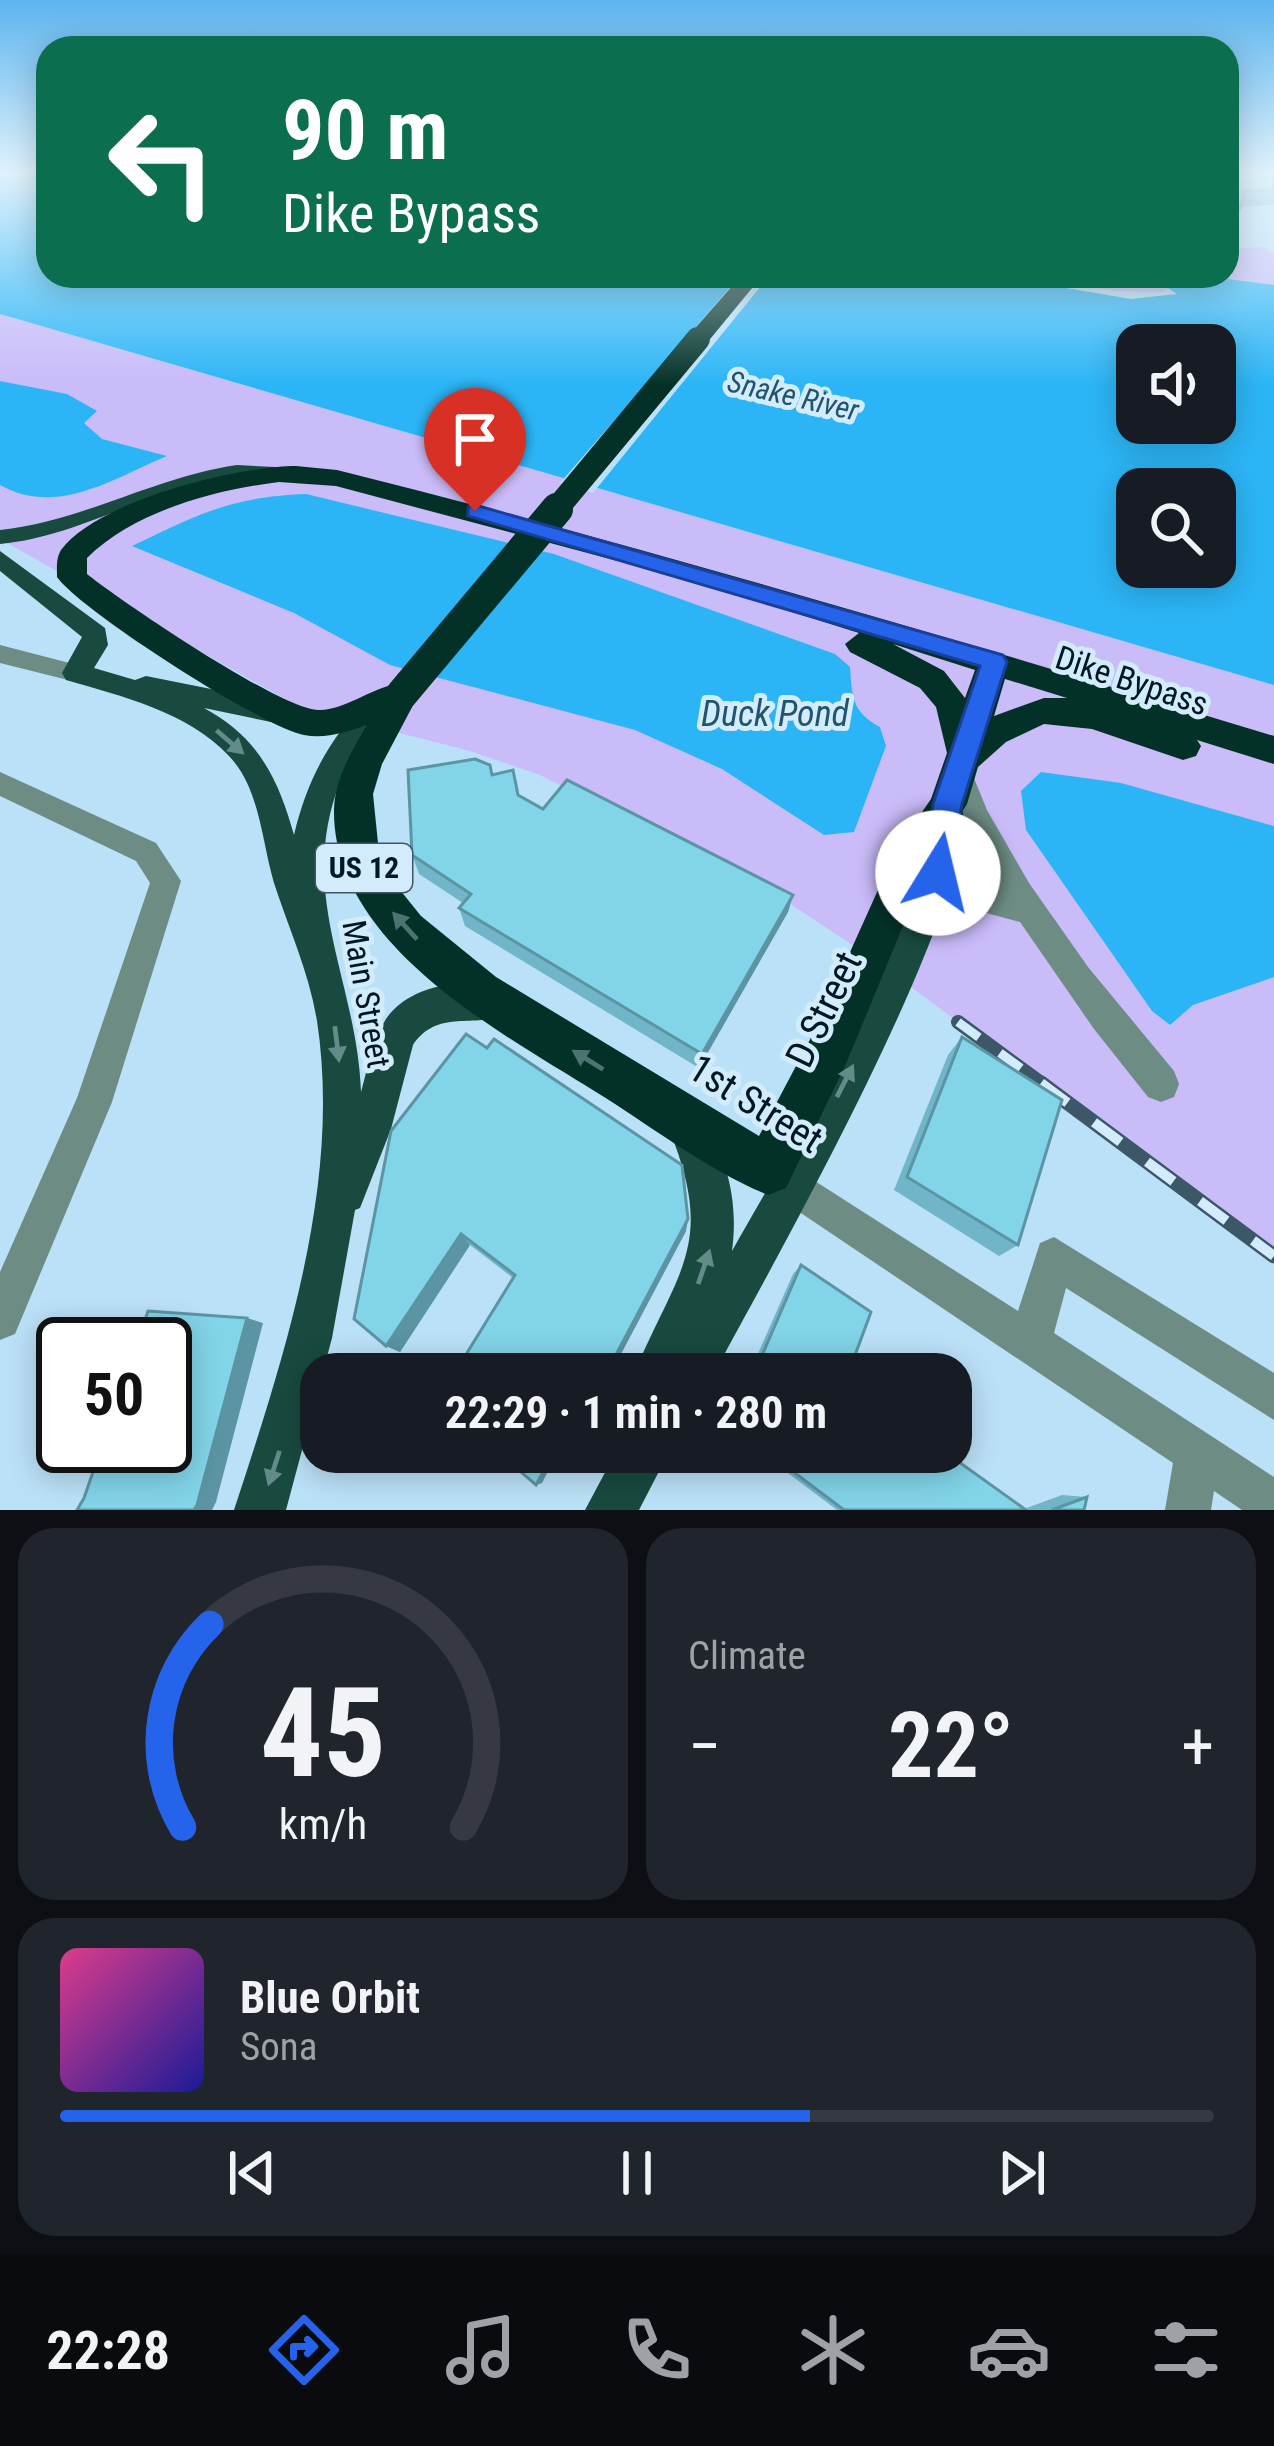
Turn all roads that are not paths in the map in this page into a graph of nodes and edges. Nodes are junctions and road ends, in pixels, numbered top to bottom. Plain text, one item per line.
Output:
1 (742, 288) edge
2 (275, 474) junction
3 (2, 553) edge
4 (625, 554) junction
5 (705, 585) junction
6 (127, 624) junction
7 (0, 654) edge
8 (992, 669) junction
9 (76, 673) junction
10 (128, 685) junction
11 (391, 699) junction
12 (272, 711) junction
13 (1274, 750) edge
14 (1274, 769) edge
15 (957, 779) junction
16 (0, 784) edge
17 (927, 905) junction
18 (1034, 914) junction
19 (310, 930) junction
20 (494, 1002) junction
21 (816, 1078) junction
22 (1161, 1084) dead end
23 (683, 1119) junction
24 (781, 1178) junction
25 (328, 1233) junction
26 (0, 1319) edge
27 (1030, 1342) junction
28 (667, 1353) edge
29 (698, 1353) edge
30 (1274, 1398) edge
31 (1197, 1453) junction
32 (612, 1473) edge
33 (632, 1473) edge
34 (1274, 1504) edge
35 (260, 1510) edge
36 (595, 1510) edge
37 (611, 1510) edge
38 (1188, 1510) edge

1 - 11 highway, Main Street / US 12, bridge
2 - 3 main road
2 - 4 highway, Dike Bypass
2 - 6 highway
3 - 6 main road
3 - 9 main road
4 - 5 highway, Dike Bypass
4 - 8 highway, Dike Bypass
5 - 8 highway, Dike Bypass
5 - 15 highway
6 - 12 highway
7 - 9 street
8 - 13 highway, Dike Bypass
8 - 14 highway, Dike Bypass
8 - 15 highway, D Street
9 - 10 main road
10 - 12 main road
10 -> 19 main road
11 - 12 highway
11 - 19 main road, Main Street
20 -> 11 highway, 1st Street / US 12
14 - 15 highway
15 - 17 main road, D Street
15 - 18 street
15 - 21 highway, D Street
16 - 26 street
17 - 18 street
24 -> 17 main road, D Street
18 - 22 street
19 -> 25 main road, Main Street
23 -> 20 highway, 1st Street / US 12
20 - 25 main road
21 - 23 highway
21 - 24 highway, D Street
23 - 24 highway, 1st Street / US 12
28 -> 23 main road
24 - 27 street, 1st Street
24 - 29 main road, D Street
25 -> 35 main road, Main Street
27 - 30 street
27 - 31 street, 1st Street
31 - 34 street, 1st Street
31 - 38 street
32 - 36 main road
33 - 37 main road

